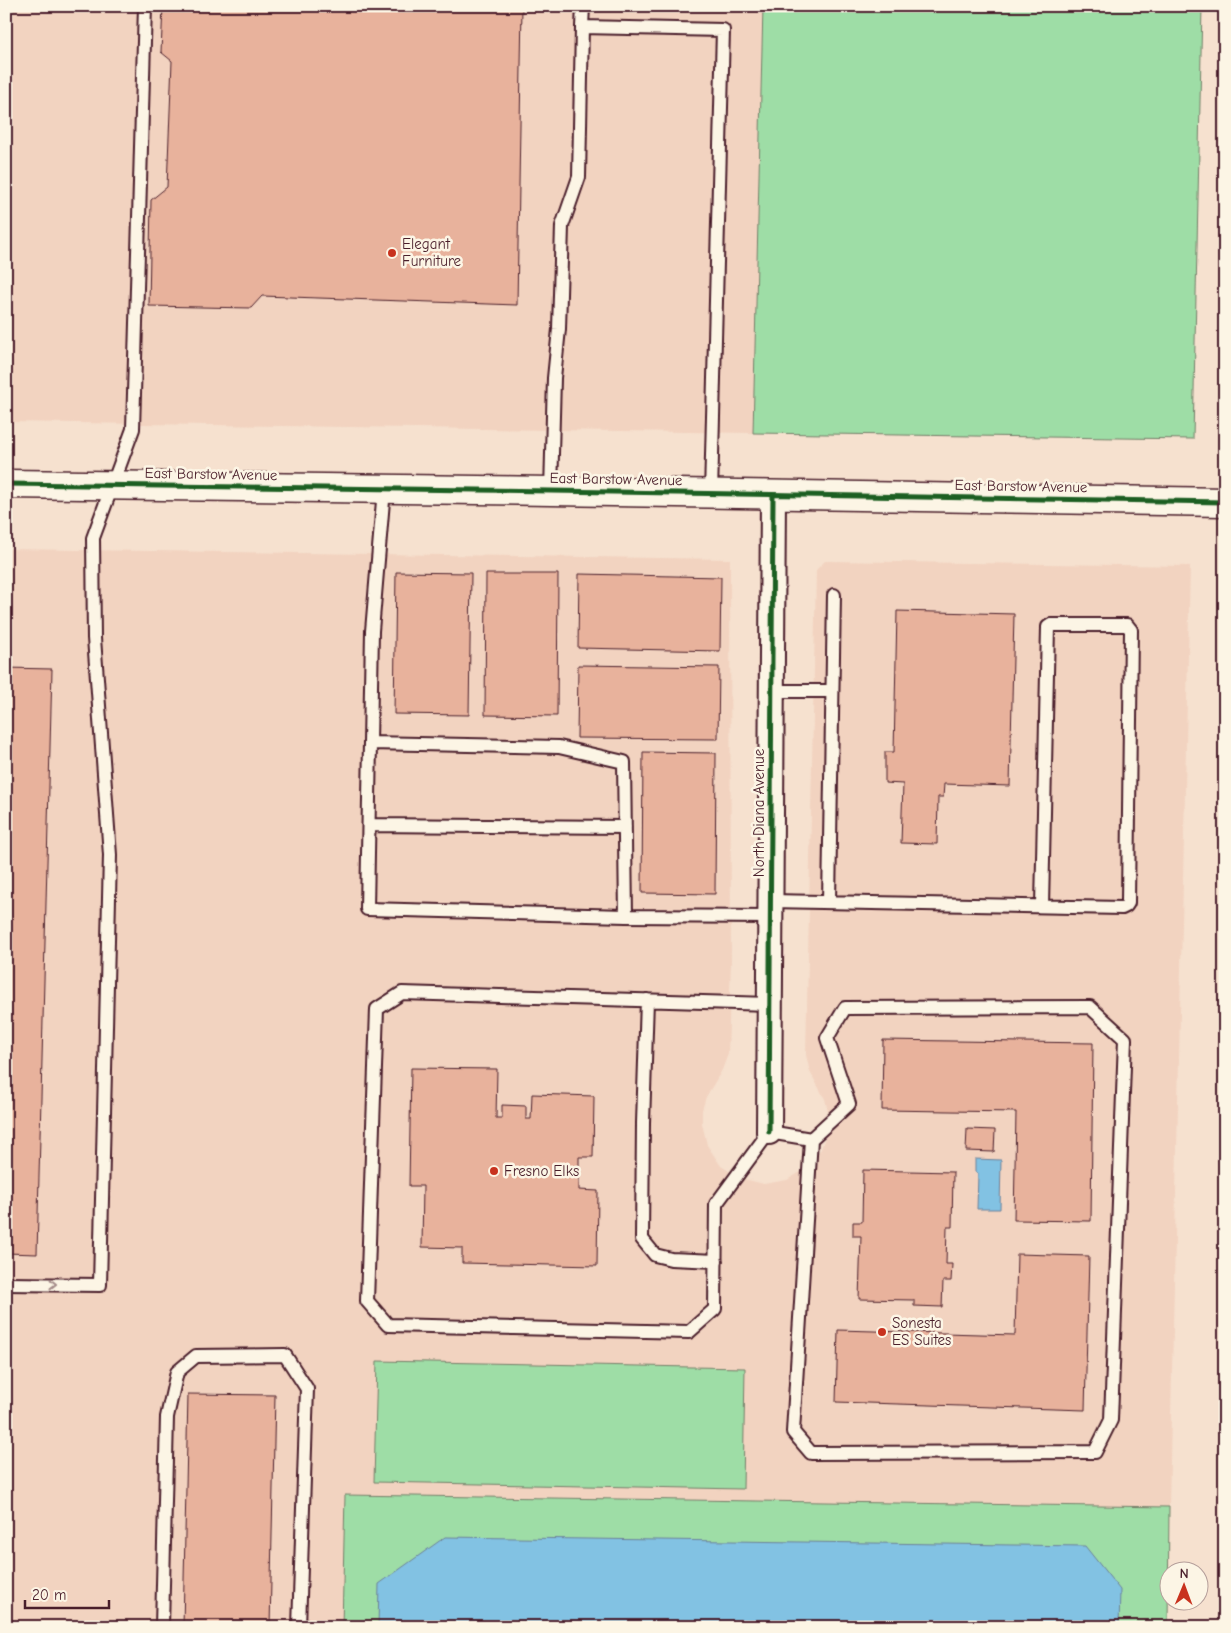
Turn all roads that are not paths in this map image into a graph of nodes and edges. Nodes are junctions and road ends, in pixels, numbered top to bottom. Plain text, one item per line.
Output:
1 (145, 6) edge
2 (583, 6) edge
3 (582, 27) junction
4 (6, 484) edge
5 (113, 485) junction
6 (384, 490) junction
7 (551, 490) junction
8 (711, 494) junction
9 (772, 495) junction
10 (1225, 502) edge
11 (834, 595) dead end
12 (772, 691) junction
13 (832, 691) junction
14 (370, 743) junction
15 (369, 825) junction
16 (625, 827) junction
17 (829, 902) junction
18 (1042, 906) junction
19 (771, 909) junction
20 (626, 916) junction
21 (647, 1000) junction
22 (770, 1004) junction
23 (769, 1132) junction
24 (811, 1139) junction
25 (716, 1260) junction
26 (6, 1284) edge
27 (162, 1627) edge
28 (299, 1627) edge

1 - 5 lane
2 - 3 lane
3 - 7 lane
3 - 8 lane
4 - 5 main road, East Barstow Avenue
5 - 6 main road, East Barstow Avenue
26 -> 5 lane
6 - 7 main road, East Barstow Avenue
6 - 14 lane
7 - 8 main road, East Barstow Avenue
8 - 9 main road, East Barstow Avenue
9 - 10 main road, East Barstow Avenue
9 - 12 street, North Diana Avenue
11 - 13 lane
12 - 13 lane
12 - 19 street, North Diana Avenue
13 - 17 lane
14 - 15 lane
14 - 16 lane
15 - 16 lane
15 - 20 lane
16 - 20 lane
17 - 18 lane
17 - 19 lane
18 - 18 lane
19 - 20 lane
19 - 22 street, North Diana Avenue
21 - 22 lane
21 - 25 lane
21 - 25 lane
22 - 23 street, North Diana Avenue
23 - 24 lane
23 - 25 lane
24 - 24 lane
27 - 28 lane

